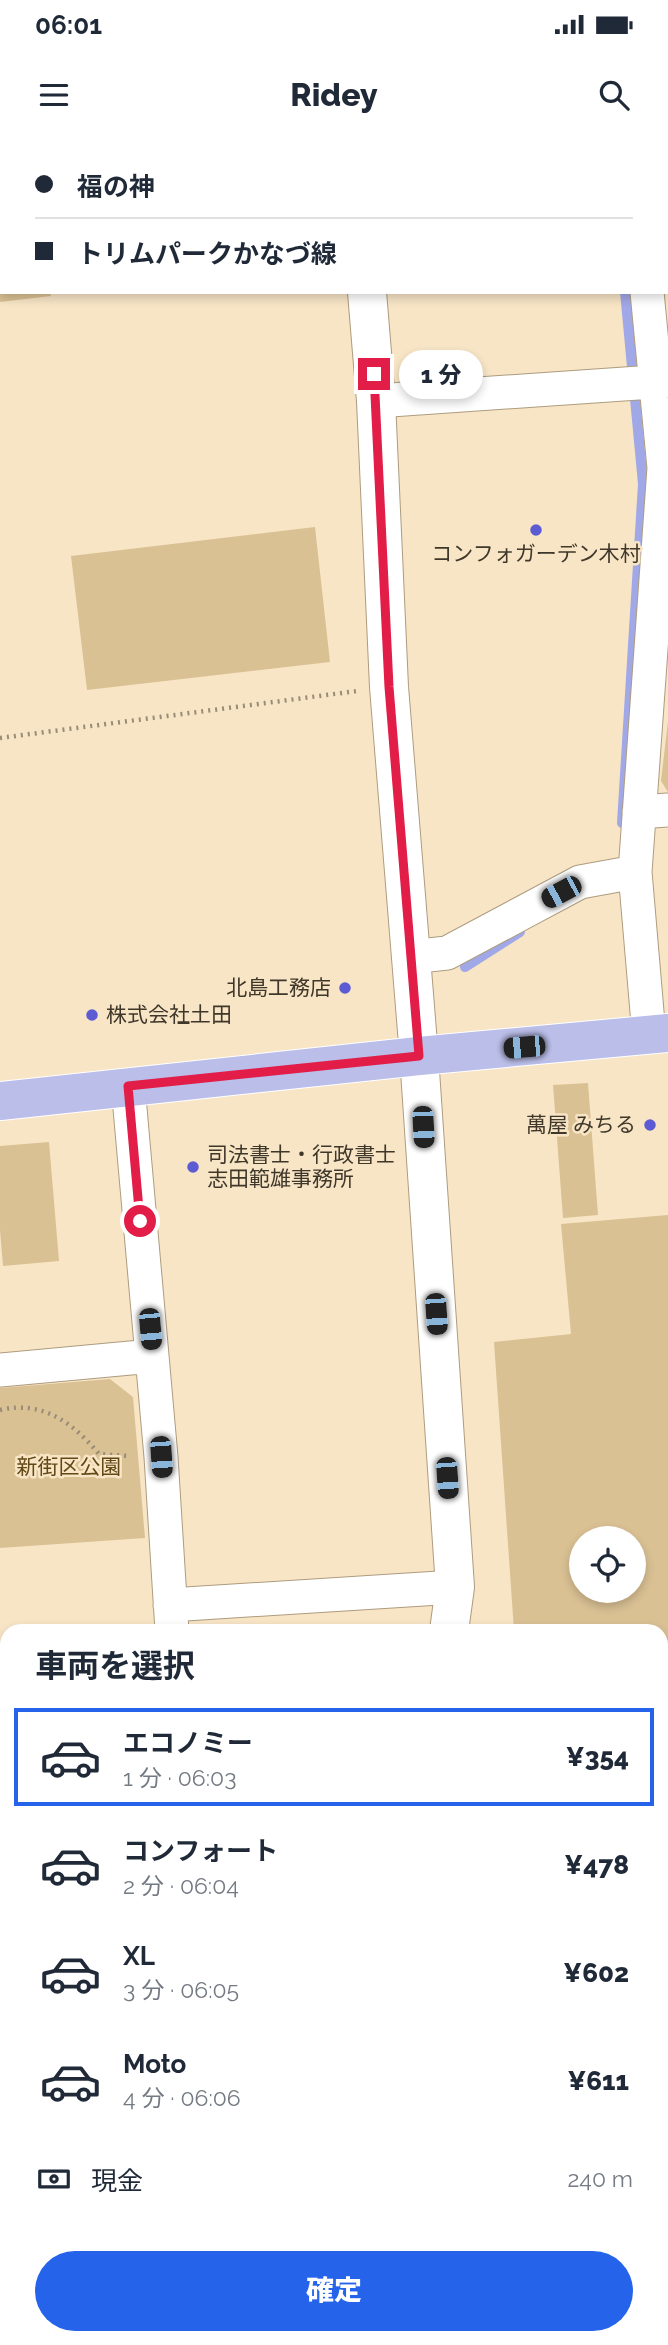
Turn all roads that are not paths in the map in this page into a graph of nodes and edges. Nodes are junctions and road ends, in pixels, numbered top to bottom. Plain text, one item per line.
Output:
1 (367, 294) edge
2 (647, 294) edge
3 (662, 381) edge
4 (376, 401) junction
5 (653, 811) edge
6 (635, 872) junction
7 (410, 957) junction
8 (658, 1034) edge
9 (419, 1056) junction
10 (128, 1086) junction
11 (0, 1101) edge
12 (152, 1356) junction
13 (0, 1370) edge
14 (455, 1587) junction
15 (171, 1618) edge
16 (450, 1624) edge
17 (467, 1624) edge

1 - 4 main road
2 - 3 street
3 - 4 street
3 - 5 street
4 - 7 main road
5 - 6 street
6 - 7 street
6 - 8 street
7 - 9 main road
8 - 9 main road
9 - 10 main road
9 - 14 main road
10 - 11 main road
10 - 12 street
12 - 13 street
12 - 15 street
14 - 15 street
14 - 16 main road
14 - 17 main road

